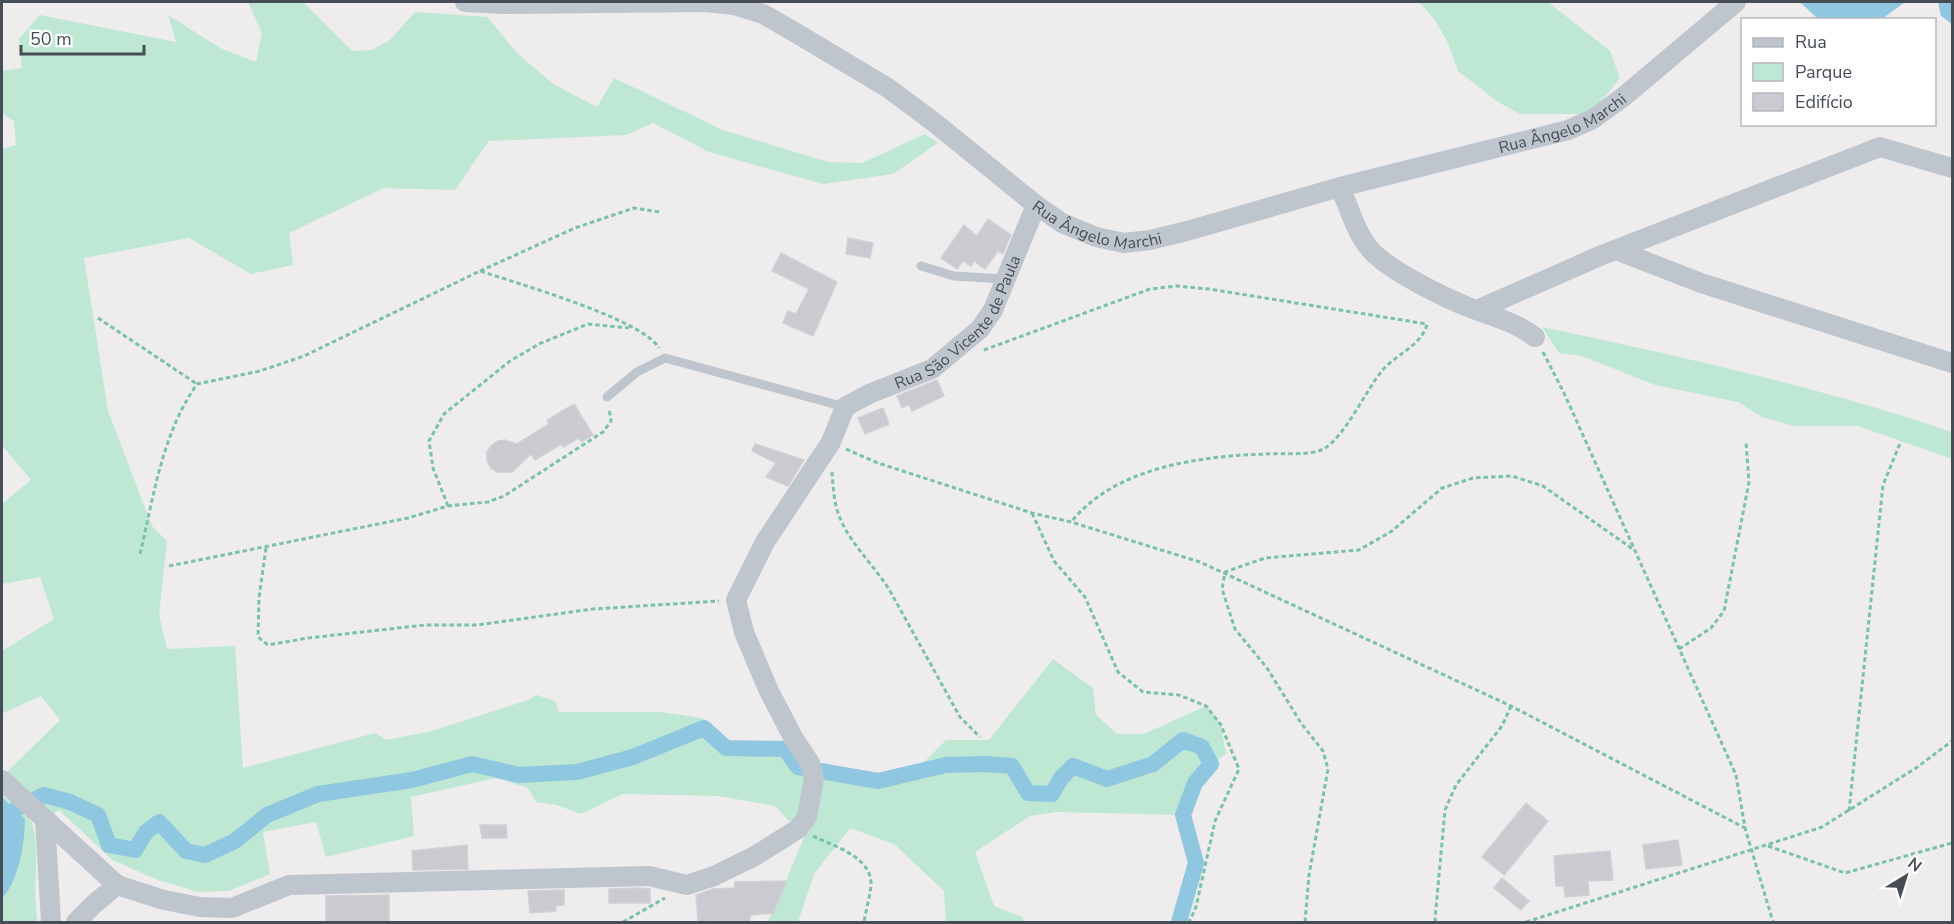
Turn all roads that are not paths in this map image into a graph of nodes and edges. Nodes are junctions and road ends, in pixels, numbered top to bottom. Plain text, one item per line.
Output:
1 (465, 2) edge
2 (1736, 2) edge
3 (1953, 168) edge
4 (1340, 187) junction
5 (1036, 205) junction
6 (1616, 250) junction
7 (921, 266) dead end
8 (1004, 279) junction
9 (1477, 310) junction
10 (1536, 337) road end
11 (1953, 363) edge
12 (607, 397) road end
13 (845, 407) junction
14 (2, 780) edge
15 (32, 808) junction
16 (117, 885) junction
17 (230, 915) edge
18 (51, 922) edge
19 (76, 922) edge

1 - 5 street, Rua Ângelo Marchi
2 - 4 street, Rua Ângelo Marchi
3 - 6 street
4 - 5 street, Rua Ângelo Marchi
4 - 9 street
5 - 8 street, Rua São Vicente de Paula
6 - 9 street
6 - 11 street
7 - 8 lane
8 - 13 street, Rua São Vicente de Paula
9 - 10 street
12 - 13 lane
13 - 17 street
14 - 15 street
15 - 16 street
15 - 18 street
16 - 17 street
16 - 19 street

